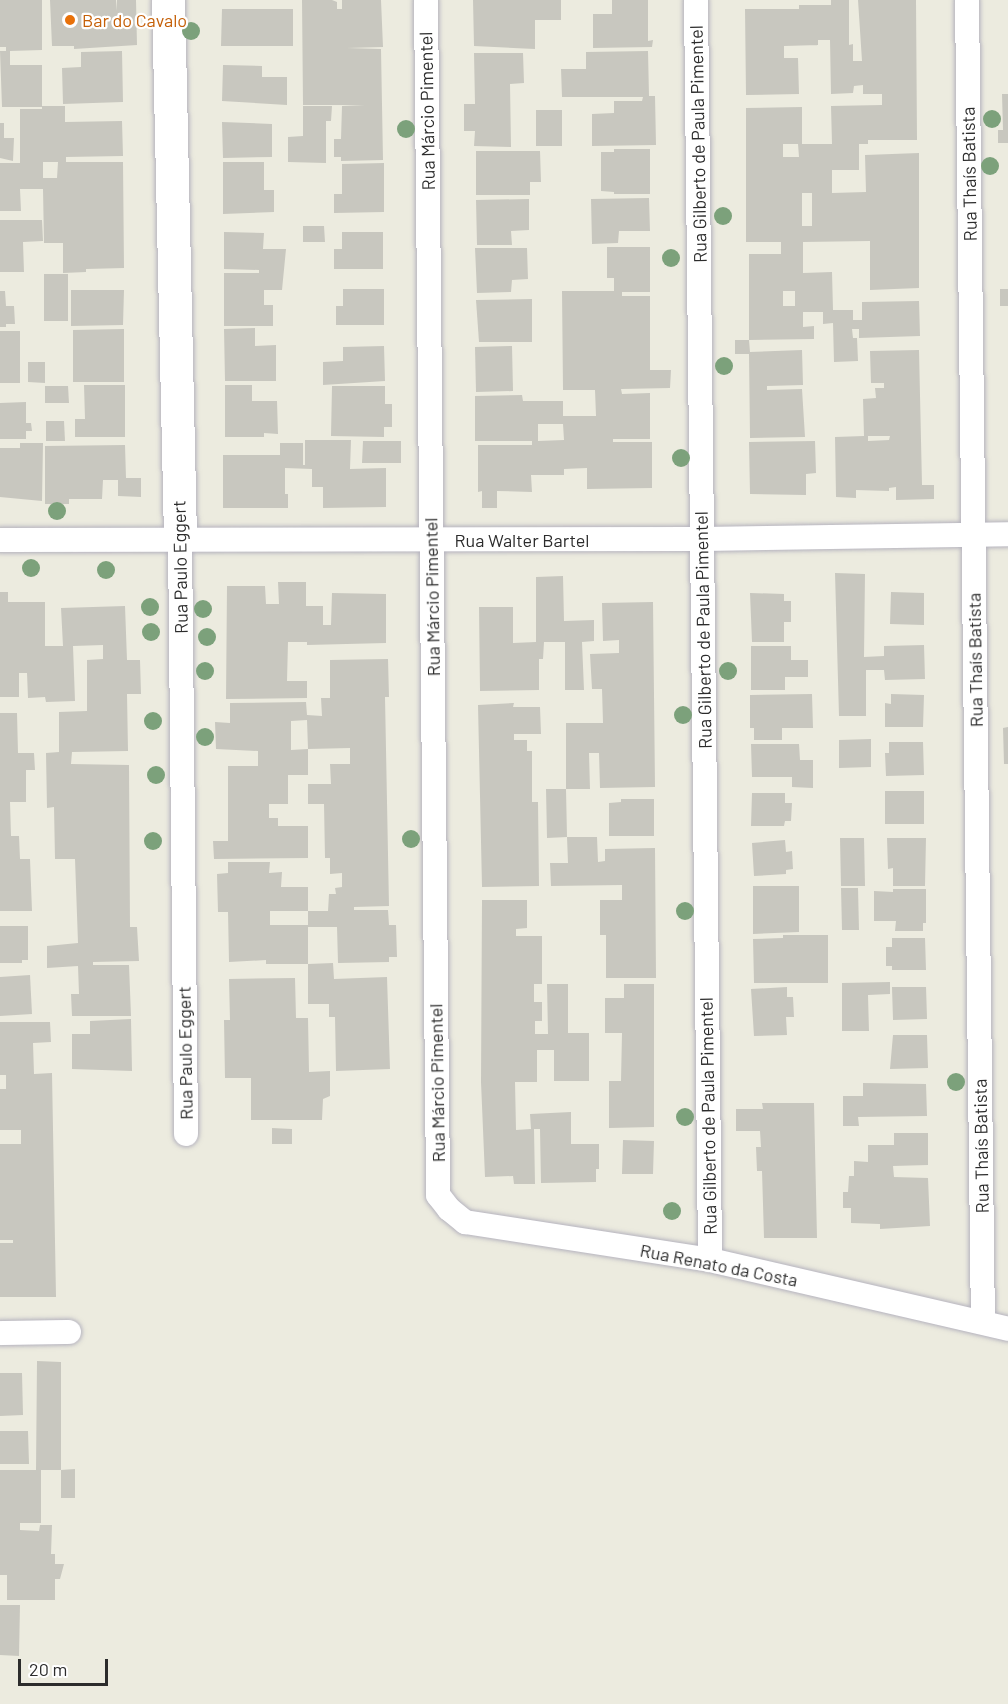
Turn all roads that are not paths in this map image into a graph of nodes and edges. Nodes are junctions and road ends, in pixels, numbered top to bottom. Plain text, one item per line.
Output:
1 (168, 0) edge
2 (426, 0) edge
3 (696, 0) edge
4 (967, 0) edge
5 (973, 534) junction
6 (1008, 534) edge
7 (180, 539) junction
8 (702, 539) junction
9 (0, 540) edge
10 (431, 540) junction
11 (186, 1134) dead end
12 (438, 1194) joint
13 (710, 1260) junction
14 (983, 1321) junction
15 (1008, 1329) edge
16 (69, 1332) dead end
17 (0, 1333) edge

1 - 7 street, Rua Paulo Eggert
2 - 10 street, Rua Márcio Pimentel
3 - 8 street, Rua Gilberto de Paula Pimentel
4 - 5 street, Rua Thaís Batista
5 - 6 street, Rua Walter Bartel
5 - 8 street, Rua Walter Bartel
5 - 14 street, Rua Thaís Batista
7 - 9 street, Rua Walter Bartel
7 - 10 street, Rua Walter Bartel
7 - 11 street, Rua Paulo Eggert
8 - 10 street, Rua Walter Bartel
8 - 13 street, Rua Gilberto de Paula Pimentel
10 - 12 street, Rua Márcio Pimentel
12 - 13 street, Rua Renato da Costa
13 - 14 street, Rua Renato da Costa
14 - 15 street, Rua Renato da Costa
16 - 17 street

